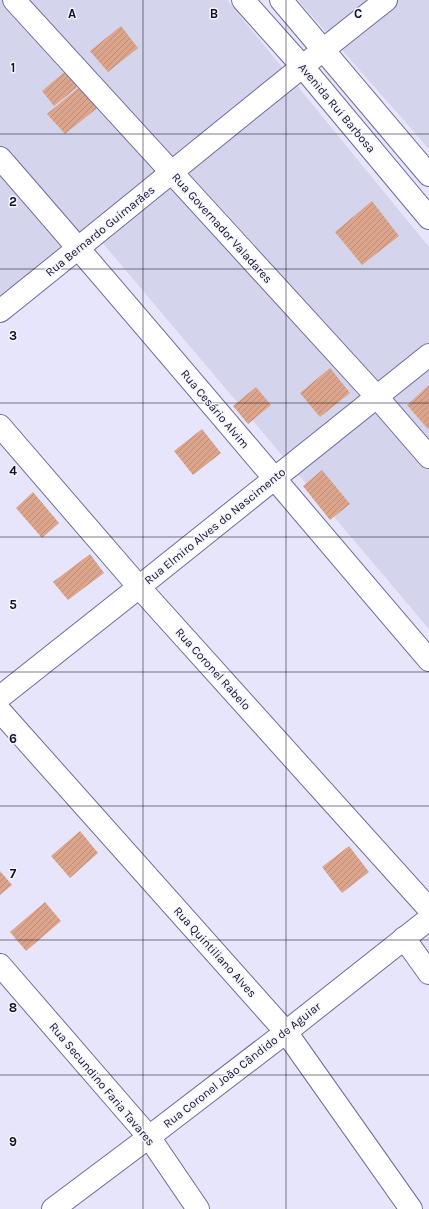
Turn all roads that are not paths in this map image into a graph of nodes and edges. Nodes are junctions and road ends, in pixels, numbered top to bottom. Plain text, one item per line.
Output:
1 (14, 0) edge
2 (243, 0) edge
3 (281, 0) edge
4 (386, 0) edge
5 (324, 49) junction
6 (302, 66) junction
7 (0, 158) edge
8 (172, 173) junction
9 (429, 174) edge
10 (429, 218) edge
11 (79, 248) junction
12 (0, 311) edge
13 (429, 355) edge
14 (377, 397) junction
15 (0, 426) edge
16 (429, 457) edge
17 (273, 479) junction
18 (139, 587) junction
19 (429, 660) edge
20 (0, 697) edge
21 (0, 711) edge
22 (429, 909) edge
23 (429, 919) edge
24 (404, 938) junction
25 (0, 965) edge
26 (429, 973) edge
27 (286, 1032) junction
28 (149, 1137) junction
29 (52, 1209) edge
30 (198, 1209) edge
31 (411, 1209) edge

1 - 8 street, Rua Governador Valadares
2 - 6 street, Avenida Rui Barbosa
3 - 5 street
4 - 5 street, Rua Bernardo Guimarães
5 - 6 street, Rua Bernardo Guimarães
5 - 9 street
6 - 8 street, Rua Bernardo Guimarães
6 - 10 street, Avenida Rui Barbosa
7 - 11 street, Rua Cesário Alvim
8 - 11 street, Rua Bernardo Guimarães
8 - 14 street, Rua Governador Valadares
11 - 12 street, Rua Bernardo Guimarães
11 - 17 street, Rua Cesário Alvim
13 - 14 street, Rua Elmiro Alves do Nascimento
14 - 16 street, Rua Governador Valadares
14 - 17 street, Rua Elmiro Alves do Nascimento
15 - 18 street, Rua Coronel Rabelo
17 - 18 street, Rua Elmiro Alves do Nascimento
17 - 19 street, Rua Cesário Alvim
18 - 20 street, Rua Elmiro Alves do Nascimento
18 - 22 street, Rua Coronel Rabelo
21 - 27 street, Rua Quintiliano Alves
23 - 24 street, Rua Coronel João Cândido de Aguiar
24 - 26 street
24 - 27 street, Rua Coronel João Cândido de Aguiar
25 - 28 street, Rua Secundino Faria Tavares
27 - 28 street, Rua Coronel João Cândido de Aguiar
27 - 31 street, Rua Quintiliano Alves
28 - 29 street, Rua Coronel João Cândido de Aguiar
28 - 30 street, Rua Secundino Faria Tavares

